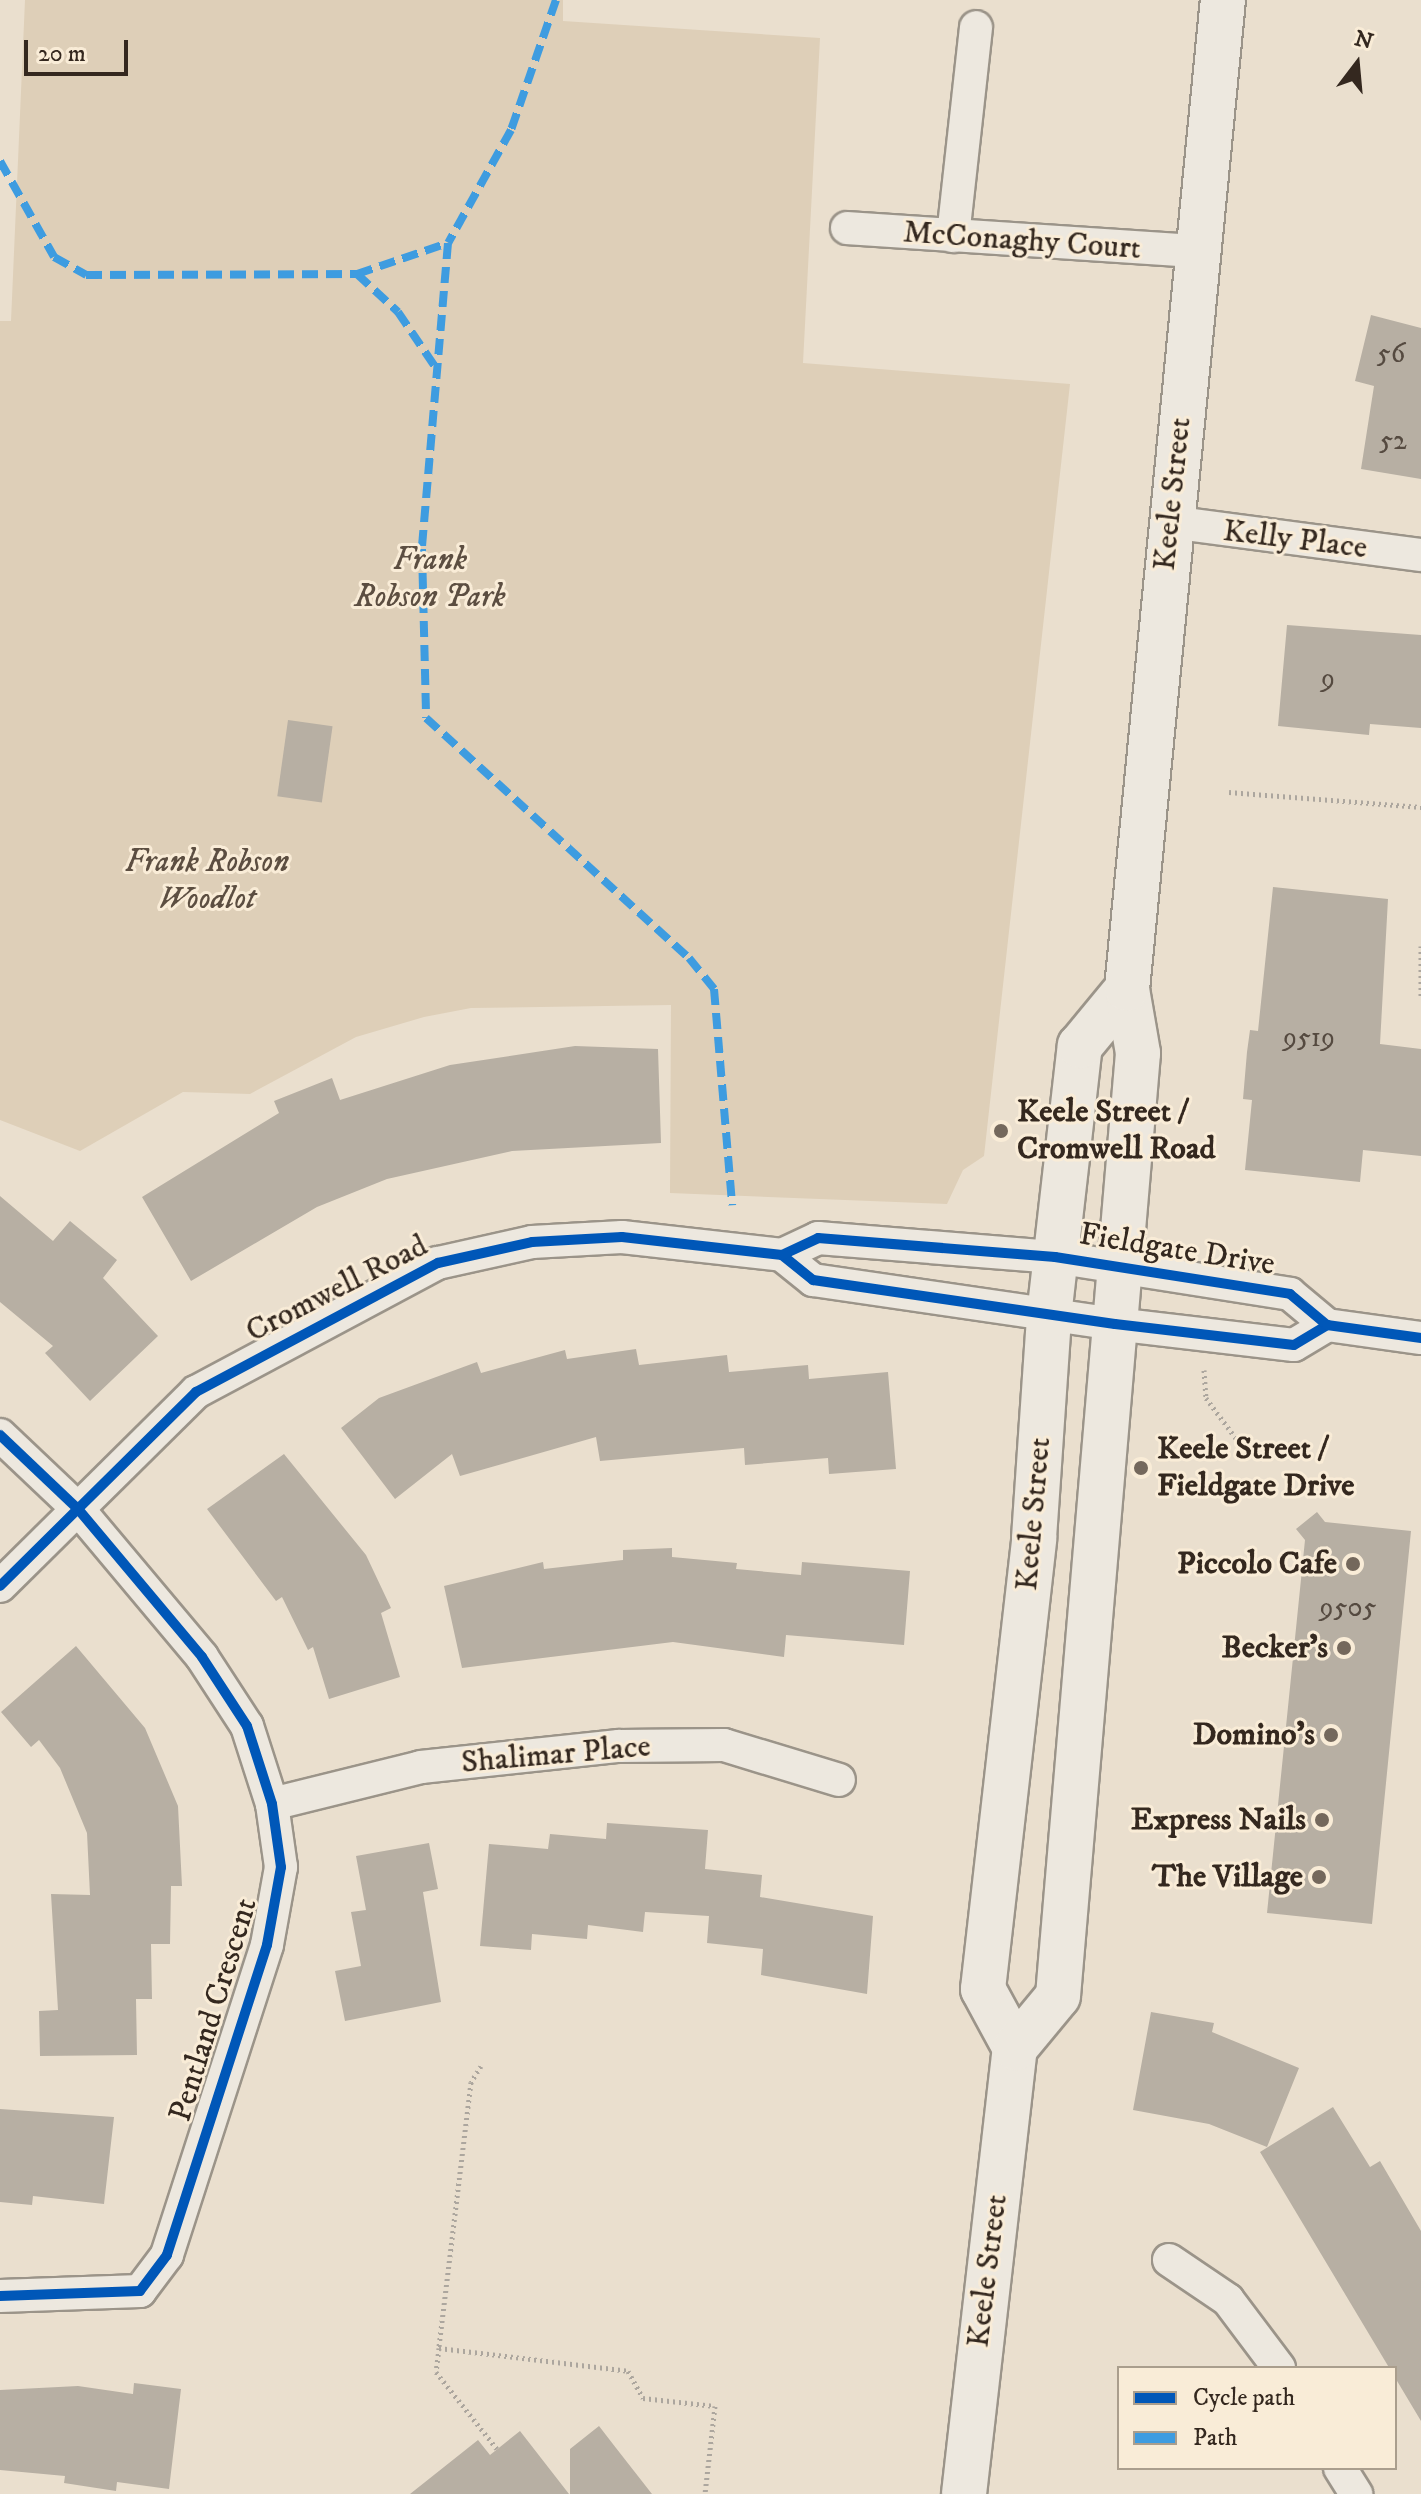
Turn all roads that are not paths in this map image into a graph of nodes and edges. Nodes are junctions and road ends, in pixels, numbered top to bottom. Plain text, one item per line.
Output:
1 (1223, 0) edge
2 (976, 27) dead end
3 (847, 228) dead end
4 (953, 236) junction
5 (1197, 251) junction
6 (1170, 522) junction
7 (1421, 555) edge
8 (1127, 989) junction
9 (782, 1255) junction
10 (1055, 1257) junction
11 (1121, 1266) junction
12 (1049, 1316) junction
13 (1115, 1324) junction
14 (1327, 1325) junction
15 (1421, 1338) edge
16 (0, 1435) edge
17 (78, 1509) junction
18 (0, 1586) edge
19 (839, 1780) dead end
20 (272, 1804) junction
21 (1015, 2048) junction
22 (1169, 2260) dead end
23 (0, 2296) edge
24 (1278, 2366) edge
25 (1341, 2470) edge
26 (964, 2494) edge
27 (1356, 2494) edge

1 - 5 main road, Keele Street
2 - 4 street
3 - 4 street, McConaghy Court
4 - 5 street, McConaghy Court
5 - 6 main road, Keele Street
6 - 7 street, Kelly Place
6 - 8 main road, Keele Street
8 - 10 main road, Keele Street
8 - 11 main road, Keele Street
9 - 10 street
9 - 12 street
9 - 17 street, Cromwell Road
10 - 11 street, Fieldgate Drive
10 - 12 main road, Keele Street
11 - 13 main road, Keele Street
11 - 14 street, Fieldgate Drive
12 - 13 street
12 - 21 main road, Keele Street
13 - 14 street
13 - 21 main road, Keele Street
14 - 15 street
16 - 17 street, Pentland Crescent
17 - 18 street, Cromwell Road
17 - 20 street, Pentland Crescent
19 - 20 street, Shalimar Place
20 - 23 street, Pentland Crescent
21 - 26 main road, Keele Street
22 - 24 street
25 - 27 street

